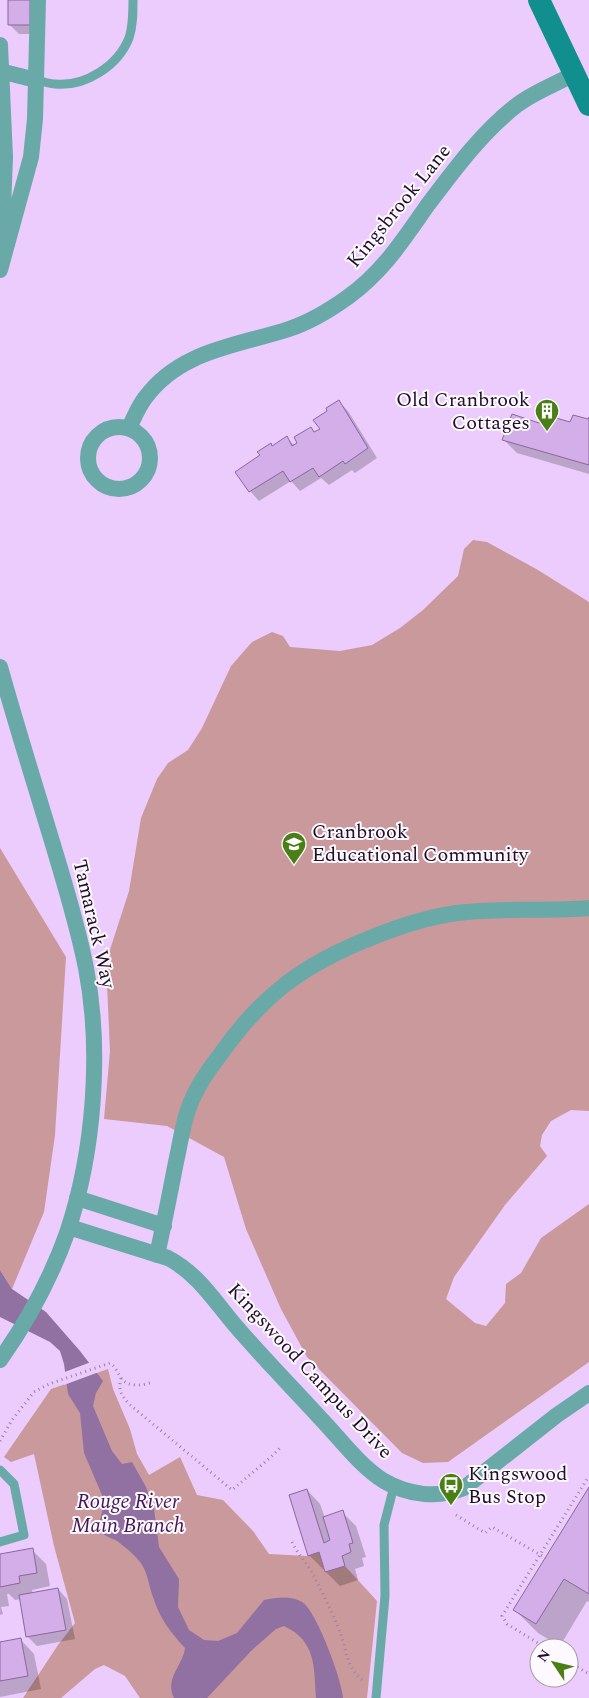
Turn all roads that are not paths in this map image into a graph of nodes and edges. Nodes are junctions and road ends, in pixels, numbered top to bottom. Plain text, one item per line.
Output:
1 (38, 0) edge
2 (133, 0) edge
3 (539, 0) edge
4 (0, 44) edge
5 (0, 71) edge
6 (574, 74) junction
7 (36, 80) junction
8 (589, 106) edge
9 (1, 267) edge
10 (129, 428) dead end
11 (0, 667) edge
12 (589, 908) edge
13 (77, 1198) junction
14 (164, 1226) junction
15 (69, 1227) junction
16 (158, 1254) junction
17 (1, 1358) edge
18 (589, 1393) edge
19 (0, 1470) edge
20 (394, 1486) junction
21 (0, 1542) edge
22 (376, 1698) edge

1 - 7 street
2 - 7 lane
3 - 6 street
4 - 5 street
5 - 7 street
5 - 9 street
6 - 8 street
6 - 10 street, Kingsbrook Lane
7 - 9 street
11 - 13 street, Tamarack Way
12 - 14 street
13 - 14 street
13 - 15 street, Tamarack Way
14 - 16 street
15 - 16 street, Kingswood Campus Drive
15 - 17 street, Tamarack Way
16 - 20 street, Kingswood Campus Drive
18 - 20 street, Kingswood Campus Drive
19 - 21 lane
20 - 22 lane

